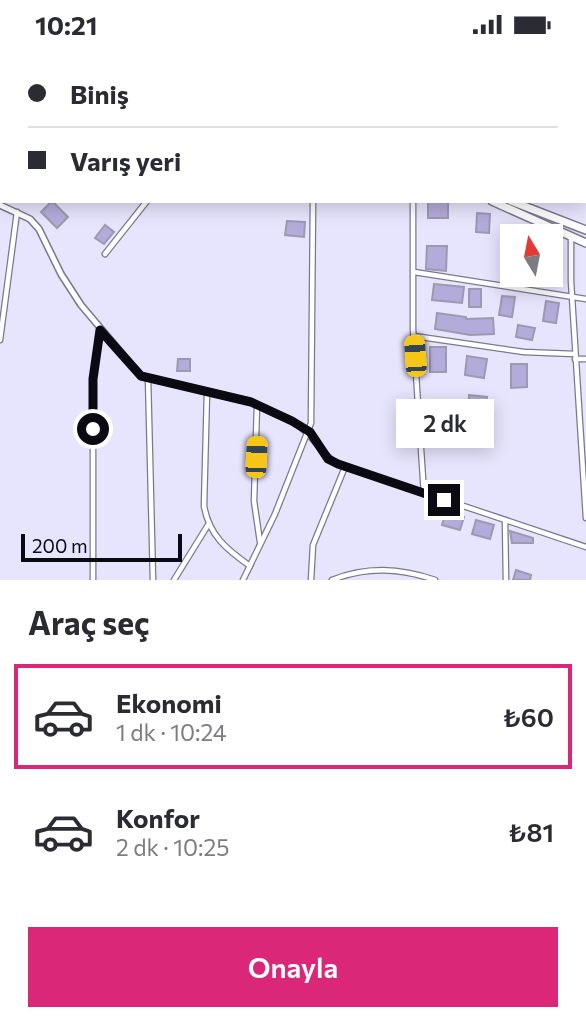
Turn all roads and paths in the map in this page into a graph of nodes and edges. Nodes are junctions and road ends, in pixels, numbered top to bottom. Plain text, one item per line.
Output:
1 (145, 203) edge
2 (313, 203) edge
3 (414, 203) edge
4 (496, 203) edge
5 (517, 203) edge
6 (0, 205) edge
7 (17, 212) junction
8 (586, 230) edge
9 (571, 237) junction
10 (586, 243) edge
11 (105, 254) dead end
12 (414, 272) junction
13 (572, 298) junction
14 (586, 299) edge
15 (100, 330) junction
16 (414, 336) junction
17 (0, 340) edge
18 (575, 356) junction
19 (586, 359) edge
20 (148, 377) junction
21 (207, 392) junction
22 (257, 405) junction
23 (292, 421) joint
24 (306, 430) junction
25 (583, 437) edge
26 (345, 467) junction
27 (424, 493) junction
28 (585, 503) edge
29 (586, 517) edge
30 (505, 520) junction
31 (208, 526) junction
32 (261, 543) junction
33 (586, 547) edge
34 (250, 566) junction
35 (93, 580) edge
36 (153, 580) edge
37 (174, 580) edge
38 (243, 580) edge
39 (311, 580) edge
40 (332, 580) edge
41 (435, 580) edge
42 (506, 580) edge

1 - 11 street
2 - 24 street
3 - 12 street
4 - 9 highway
5 - 8 highway
6 - 7 street
7 - 15 street
7 - 17 street
9 - 10 highway
9 - 13 street
12 - 13 street
12 - 16 street
13 - 14 street
13 - 18 street
15 - 20 street
15 - 35 street
16 - 18 street
16 - 27 street
18 - 19 street
18 - 25 street
20 - 21 street
20 - 36 street
21 - 22 street
21 - 31 street
22 - 23 street
22 - 32 street
23 - 24 street
24 - 26 street
24 - 32 street
25 - 28 street
26 - 27 street
26 - 39 street
27 - 30 street
28 - 29 street
30 - 33 street
30 - 42 street
31 - 34 street
31 - 37 street
32 - 34 street
34 - 38 street
40 - 41 street

